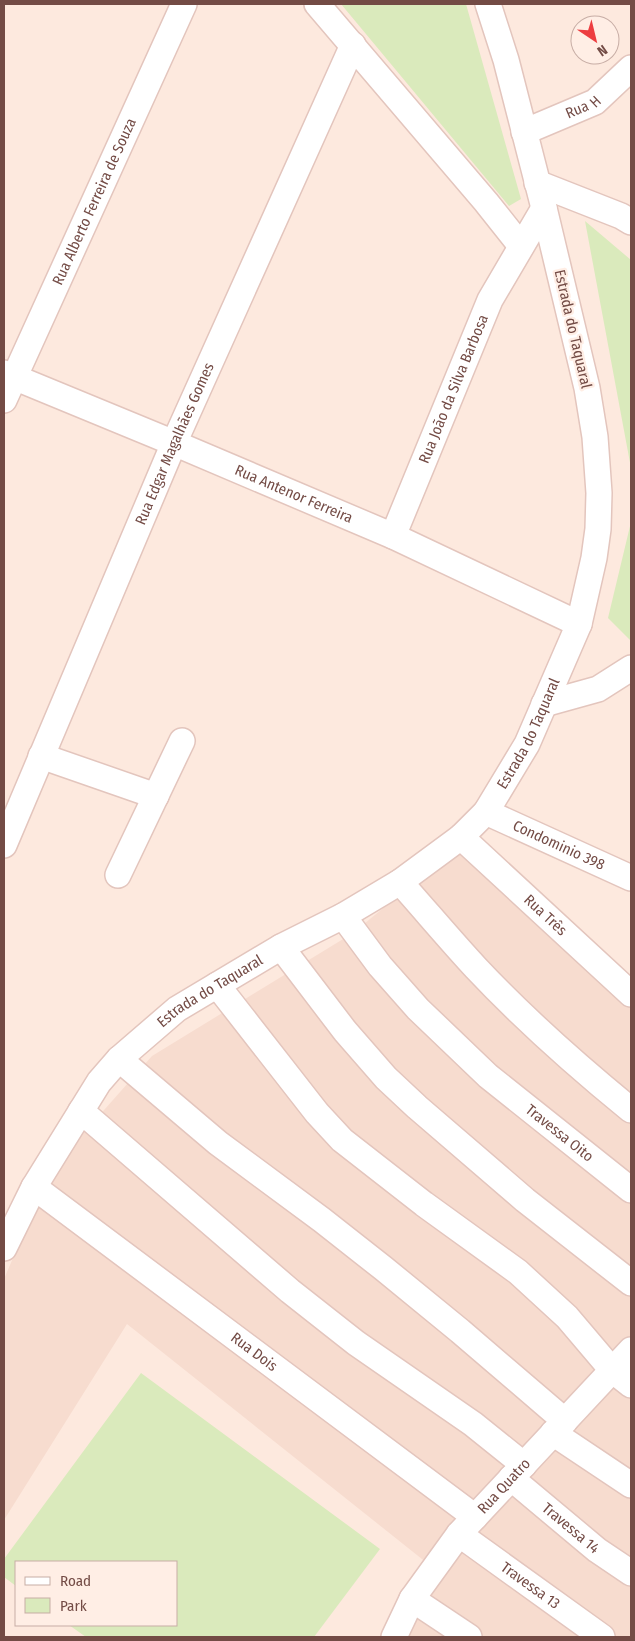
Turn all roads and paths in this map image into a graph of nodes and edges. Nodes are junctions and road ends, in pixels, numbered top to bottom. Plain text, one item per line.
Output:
1 (184, 4) edge
2 (317, 4) edge
3 (488, 4) edge
4 (353, 46) junction
5 (631, 68) edge
6 (524, 132) junction
7 (537, 183) junction
8 (544, 208) junction
9 (631, 222) edge
10 (521, 246) junction
11 (7, 384) edge
12 (174, 442) junction
13 (393, 536) junction
14 (579, 624) junction
15 (631, 668) edge
16 (544, 704) junction
17 (182, 741) dead end
18 (41, 756) junction
19 (156, 796) junction
20 (486, 812) junction
21 (461, 837) junction
22 (4, 845) edge
23 (118, 875) dead end
24 (631, 878) edge
25 (400, 882) junction
26 (342, 916) junction
27 (281, 947) junction
28 (218, 985) junction
29 (631, 994) edge
30 (120, 1059) junction
31 (631, 1110) edge
32 (81, 1111) junction
33 (34, 1187) junction
34 (631, 1190) edge
35 (7, 1231) edge
36 (631, 1283) edge
37 (631, 1350) edge
38 (612, 1370) junction
39 (631, 1385) edge
40 (559, 1427) junction
41 (517, 1472) junction
42 (631, 1485) edge
43 (467, 1525) junction
44 (631, 1573) edge
45 (412, 1599) junction
46 (394, 1637) edge
47 (469, 1637) edge
48 (602, 1637) edge

1 - 11 street, Rua Alberto Ferreira de Souza
2 - 4 street
3 - 6 street, Estrada do Taquaral
4 - 10 street
4 - 12 street, Rua Edgar Magalhães Gomes
5 - 6 street, Rua H
6 - 7 street, Estrada do Taquaral
7 - 8 street, Estrada do Taquaral
7 - 9 street
8 - 10 street, Rua João da Silva Barbosa
8 - 14 street, Estrada do Taquaral
10 - 13 street, Rua João da Silva Barbosa
11 - 12 street, Rua Antenor Ferreira
12 - 13 street, Rua Antenor Ferreira
12 - 18 street, Rua Edgar Magalhães Gomes
13 - 14 street, Rua Antenor Ferreira
14 - 16 street, Estrada do Taquaral
15 - 16 street
16 - 20 street, Estrada do Taquaral
17 - 19 street
18 - 19 street
18 - 22 street, Rua Edgar Magalhães Gomes
19 - 23 street
20 - 21 street, Estrada do Taquaral
20 - 24 street, Condominio 398
21 - 25 street, Estrada do Taquaral
21 - 29 street, Rua Três
25 - 26 street, Estrada do Taquaral
25 - 31 street
26 - 27 street, Estrada do Taquaral
26 - 34 street, Travessa Oito
27 - 28 street, Estrada do Taquaral
27 - 36 street
28 - 30 street, Estrada do Taquaral
28 - 38 street
30 - 32 street, Estrada do Taquaral
30 - 40 street
32 - 33 street, Estrada do Taquaral
32 - 41 street, Travessa 14
33 - 35 street, Estrada do Taquaral
33 - 43 street, Rua Dois
37 - 38 street, Rua Quatro
38 - 39 street
38 - 40 street, Rua Quatro
40 - 41 street, Rua Quatro
40 - 42 street
41 - 43 street, Rua Quatro
41 - 44 street, Travessa 14
43 - 45 street, Rua Quatro
43 - 48 street, Travessa 13
45 - 46 street, Rua Quatro
45 - 47 street

